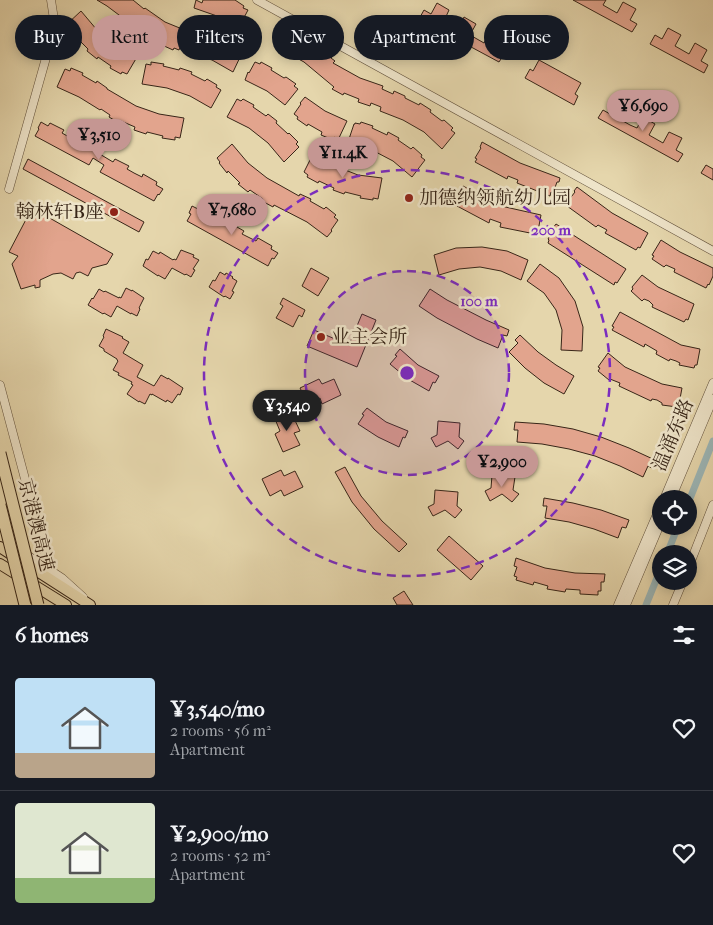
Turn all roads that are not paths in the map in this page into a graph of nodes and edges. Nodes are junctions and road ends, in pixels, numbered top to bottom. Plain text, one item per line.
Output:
1 (51, 0) edge
2 (257, 0) edge
3 (9, 189) dead end
4 (713, 251) edge
5 (713, 383) edge
6 (0, 385) edge
7 (713, 399) edge
8 (0, 453) edge
9 (668, 490) edge
10 (675, 490) edge
11 (0, 505) edge
12 (713, 506) edge
13 (652, 526) edge
14 (656, 535) edge
15 (0, 538) edge
16 (697, 546) edge
17 (0, 547) edge
18 (0, 564) edge
19 (49, 569) junction
20 (679, 590) edge
21 (25, 605) edge
22 (38, 605) edge
23 (66, 605) edge
24 (91, 605) edge
25 (618, 605) edge
26 (626, 605) edge
27 (673, 605) edge

1 - 3 street
2 - 4 street
5 - 9 street, 温涌东路
6 - 19 street
7 - 10 street, 温涌东路
8 - 22 highway, 京港澳高速, bridge
11 - 21 highway, 京港澳高速, bridge
12 - 16 street
13 - 25 street
14 - 26 street
15 - 19 street
17 - 24 main road
18 - 23 main road
19 - 24 street
20 - 27 street

